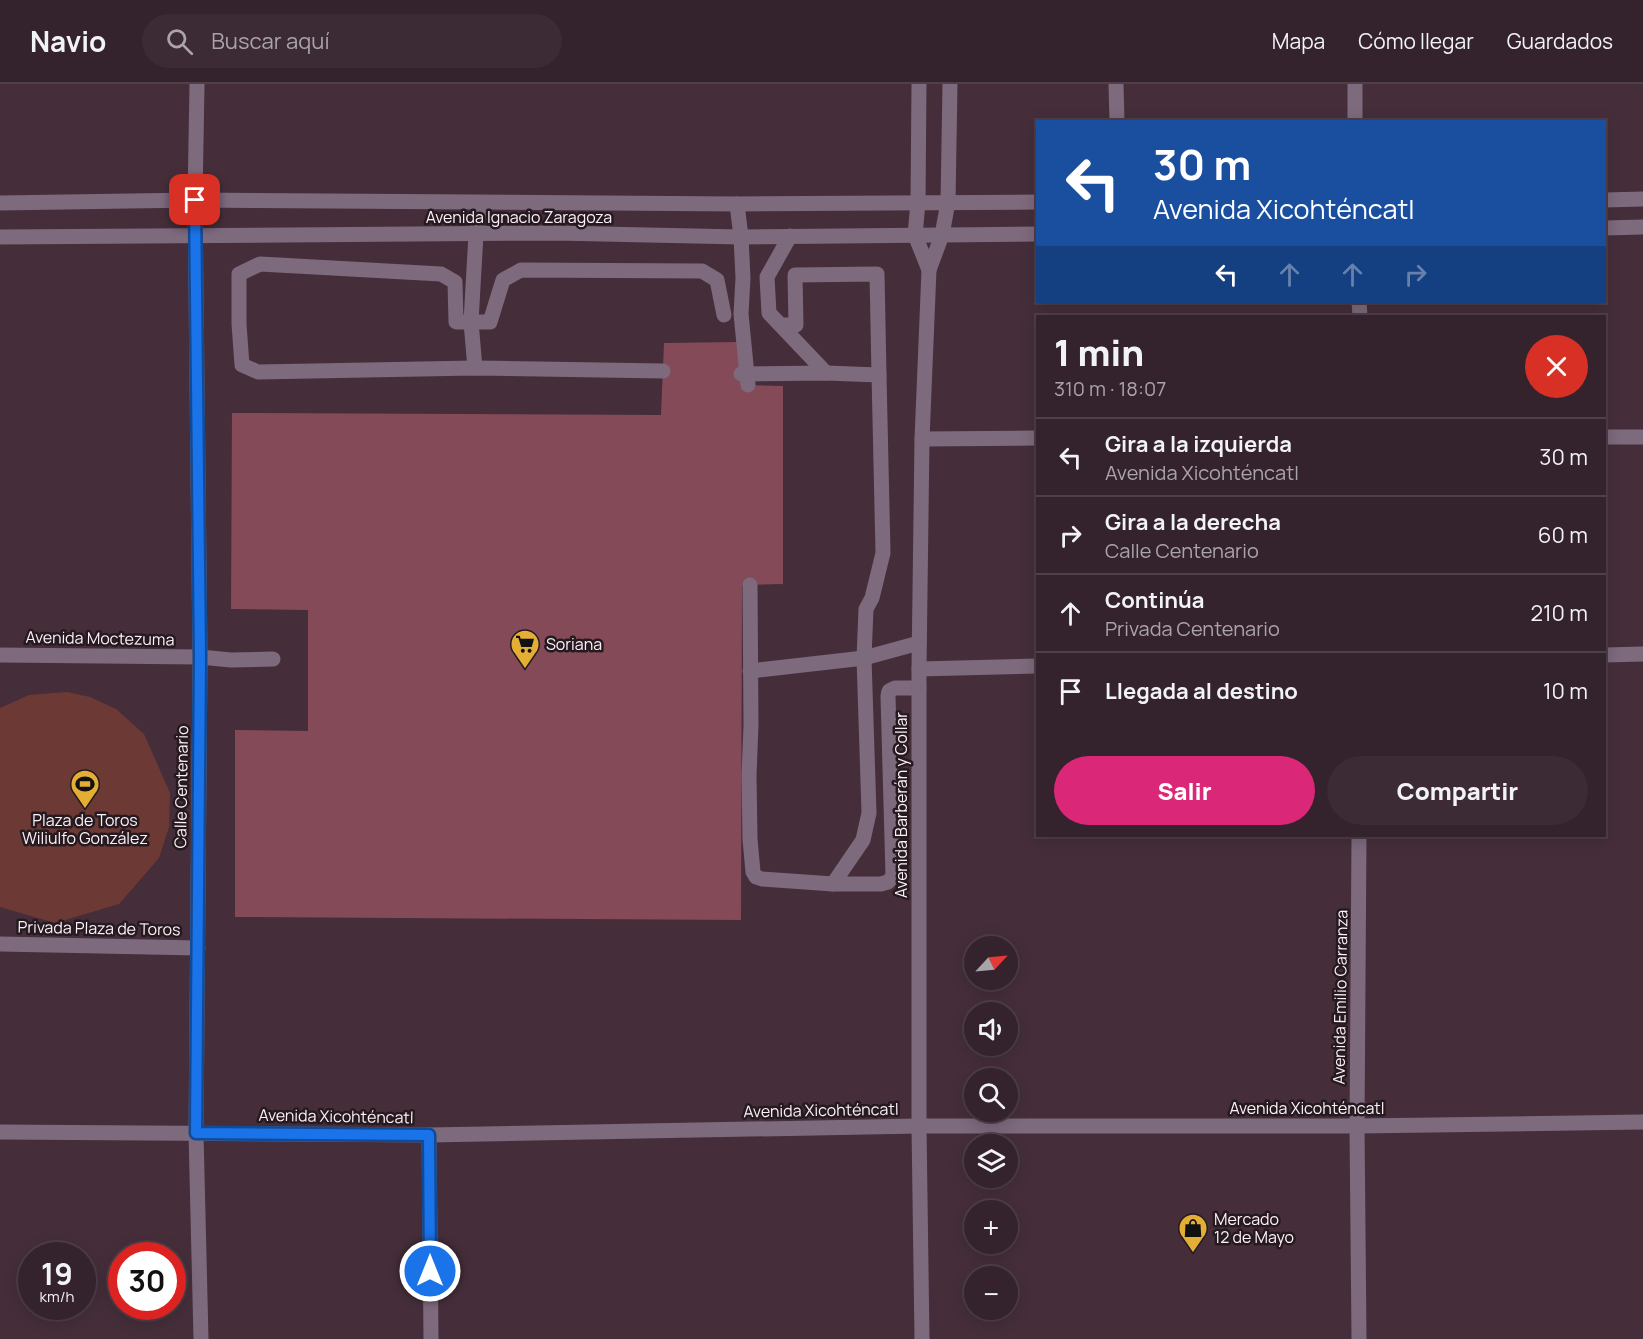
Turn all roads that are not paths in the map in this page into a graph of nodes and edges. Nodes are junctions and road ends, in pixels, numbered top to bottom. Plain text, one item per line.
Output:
1 (197, 84) edge
2 (919, 84) edge
3 (950, 84) edge
4 (1116, 84) edge
5 (1355, 84) edge
6 (1117, 120) edge
7 (1355, 120) edge
8 (1643, 199) edge
9 (195, 200) junction
10 (1611, 200) edge
11 (948, 202) junction
12 (1036, 202) edge
13 (0, 203) edge
14 (480, 203) junction
15 (918, 203) junction
16 (737, 204) junction
17 (1611, 227) edge
18 (1643, 227) edge
19 (476, 234) junction
20 (1036, 234) edge
21 (915, 235) junction
22 (942, 235) junction
23 (196, 236) junction
24 (790, 236) junction
25 (0, 237) edge
26 (741, 237) junction
27 (929, 270) junction
28 (741, 314) junction
29 (769, 314) junction
30 (724, 315) dead end
31 (464, 322) junction
32 (789, 325) junction
33 (475, 368) junction
34 (663, 371) dead end
35 (826, 373) junction
36 (879, 375) junction
37 (1606, 437) edge
38 (1643, 437) edge
39 (922, 438) junction
40 (1036, 438) edge
41 (750, 585) dead end
42 (919, 643) junction
43 (1643, 654) edge
44 (0, 655) edge
45 (1606, 655) edge
46 (200, 657) junction
47 (864, 658) junction
48 (273, 659) dead end
49 (1036, 666) edge
50 (919, 669) junction
51 (750, 671) junction
52 (919, 688) junction
53 (1359, 837) edge
54 (833, 884) junction
55 (0, 944) edge
56 (198, 948) junction
57 (1643, 1122) edge
58 (919, 1126) junction
59 (1357, 1126) junction
60 (0, 1132) edge
61 (196, 1133) junction
62 (429, 1135) junction
63 (201, 1339) edge
64 (431, 1339) edge
65 (922, 1339) edge
66 (1359, 1339) edge

1 - 9 street, Calle Centenario
2 - 15 street, Avenida Barberán y Collar
3 - 11 street, Avenida Barberán y Collar
4 - 6 street
5 - 7 street
8 - 10 street
9 - 13 street, Avenida Ignacio Zaragoza
9 - 14 street, Avenida Ignacio Zaragoza
9 - 23 street, Calle Centenario
10 - 17 street
11 - 12 street, Avenida Ignacio Zaragoza
11 - 15 street, Avenida Ignacio Zaragoza
11 - 22 street, Avenida Barberán y Collar
14 - 16 street, Avenida Ignacio Zaragoza
14 - 19 street
15 - 16 street, Avenida Ignacio Zaragoza
15 - 21 street, Avenida Barberán y Collar
16 - 26 street
17 - 18 street
19 - 23 street, Avenida Ignacio Zaragoza
19 - 26 street, Avenida Ignacio Zaragoza
19 - 31 street
20 - 22 street, Avenida Ignacio Zaragoza
21 - 22 street, Avenida Ignacio Zaragoza
21 - 24 street, Avenida Ignacio Zaragoza
21 - 27 street, Avenida Barberán y Collar
22 - 27 street, Avenida Barberán y Collar
23 - 25 street, Avenida Ignacio Zaragoza
23 - 46 street, Calle Centenario
24 - 26 street, Avenida Ignacio Zaragoza
24 - 29 street
26 - 28 street
27 - 39 street, Avenida Barberán y Collar
28 - 29 street
28 - 35 street
29 - 32 street
30 - 31 street
31 - 33 street
31 - 33 street
32 - 35 street
32 - 36 street
33 - 34 street
35 - 36 street
36 - 47 street
37 - 38 street
39 - 40 street
39 - 42 street, Avenida Barberán y Collar
41 - 51 street
42 - 47 street
42 - 50 street, Avenida Barberán y Collar
43 - 45 street
44 - 46 street, Avenida Moctezuma
46 - 48 street, Avenida Moctezuma
46 - 56 street, Calle Centenario
47 - 51 street
47 - 54 street
49 - 50 street
50 - 52 street, Avenida Barberán y Collar
51 - 54 street
52 - 54 street
52 - 58 street, Avenida Barberán y Collar
53 - 59 street, Avenida Emilio Carranza
55 - 56 street, Privada Plaza de Toros
56 - 61 street, Calle Centenario
57 - 59 street, Avenida Xicohténcatl
58 - 59 street, Avenida Xicohténcatl
58 - 62 street, Avenida Xicohténcatl
58 - 65 street, Avenida Barberán y Collar
59 - 66 street, Avenida Emilio Carranza
60 - 61 street, Avenida Xicohténcatl
61 - 62 street, Avenida Xicohténcatl
61 - 63 street, Calle Centenario
62 - 64 street

